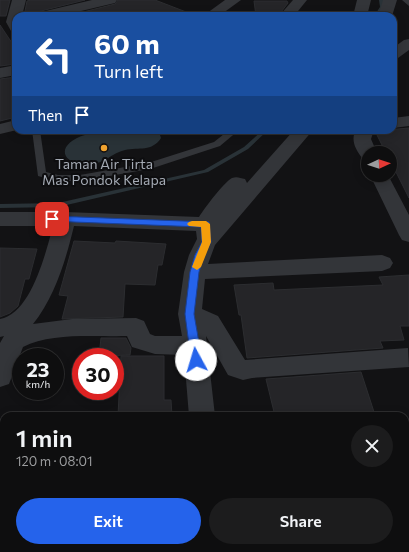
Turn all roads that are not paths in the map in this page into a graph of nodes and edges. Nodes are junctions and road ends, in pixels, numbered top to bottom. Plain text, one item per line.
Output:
1 (19, 0) edge
2 (110, 0) edge
3 (234, 0) edge
4 (300, 0) edge
5 (364, 0) edge
6 (390, 0) edge
7 (405, 0) edge
8 (409, 4) edge
9 (15, 12) edge
10 (59, 12) edge
11 (218, 12) edge
12 (290, 12) edge
13 (361, 12) edge
14 (386, 12) edge
15 (409, 29) edge
16 (397, 36) edge
17 (409, 42) edge
18 (397, 52) edge
19 (12, 71) edge
20 (0, 73) edge
21 (397, 122) edge
22 (409, 122) edge
23 (12, 126) edge
24 (0, 129) edge
25 (36, 134) edge
26 (230, 134) edge
27 (281, 134) edge
28 (300, 134) edge
29 (362, 134) edge
30 (364, 146) edge
31 (382, 182) edge
32 (0, 219) edge
33 (65, 219) junction
34 (211, 230) junction
35 (409, 235) edge
36 (382, 263) dead end
37 (195, 272) junction
38 (190, 314) junction
39 (0, 328) edge
40 (195, 346) junction
41 (408, 358) edge
42 (0, 377) edge
43 (202, 412) edge

1 - 9 street
2 - 10 street
3 - 11 street
4 - 12 street
5 - 13 street
6 - 14 street
7 - 8 lane
15 - 16 street
17 - 18 street
19 - 20 street
21 - 22 street
23 - 24 street
25 - 26 lane
27 - 34 street
28 - 34 street
29 - 30 street
31 - 35 street
32 - 33 street
33 - 34 street
33 - 39 street
34 - 37 street
36 - 37 street
37 - 38 street
38 - 40 street
38 - 41 street
40 - 42 street
40 - 43 street

